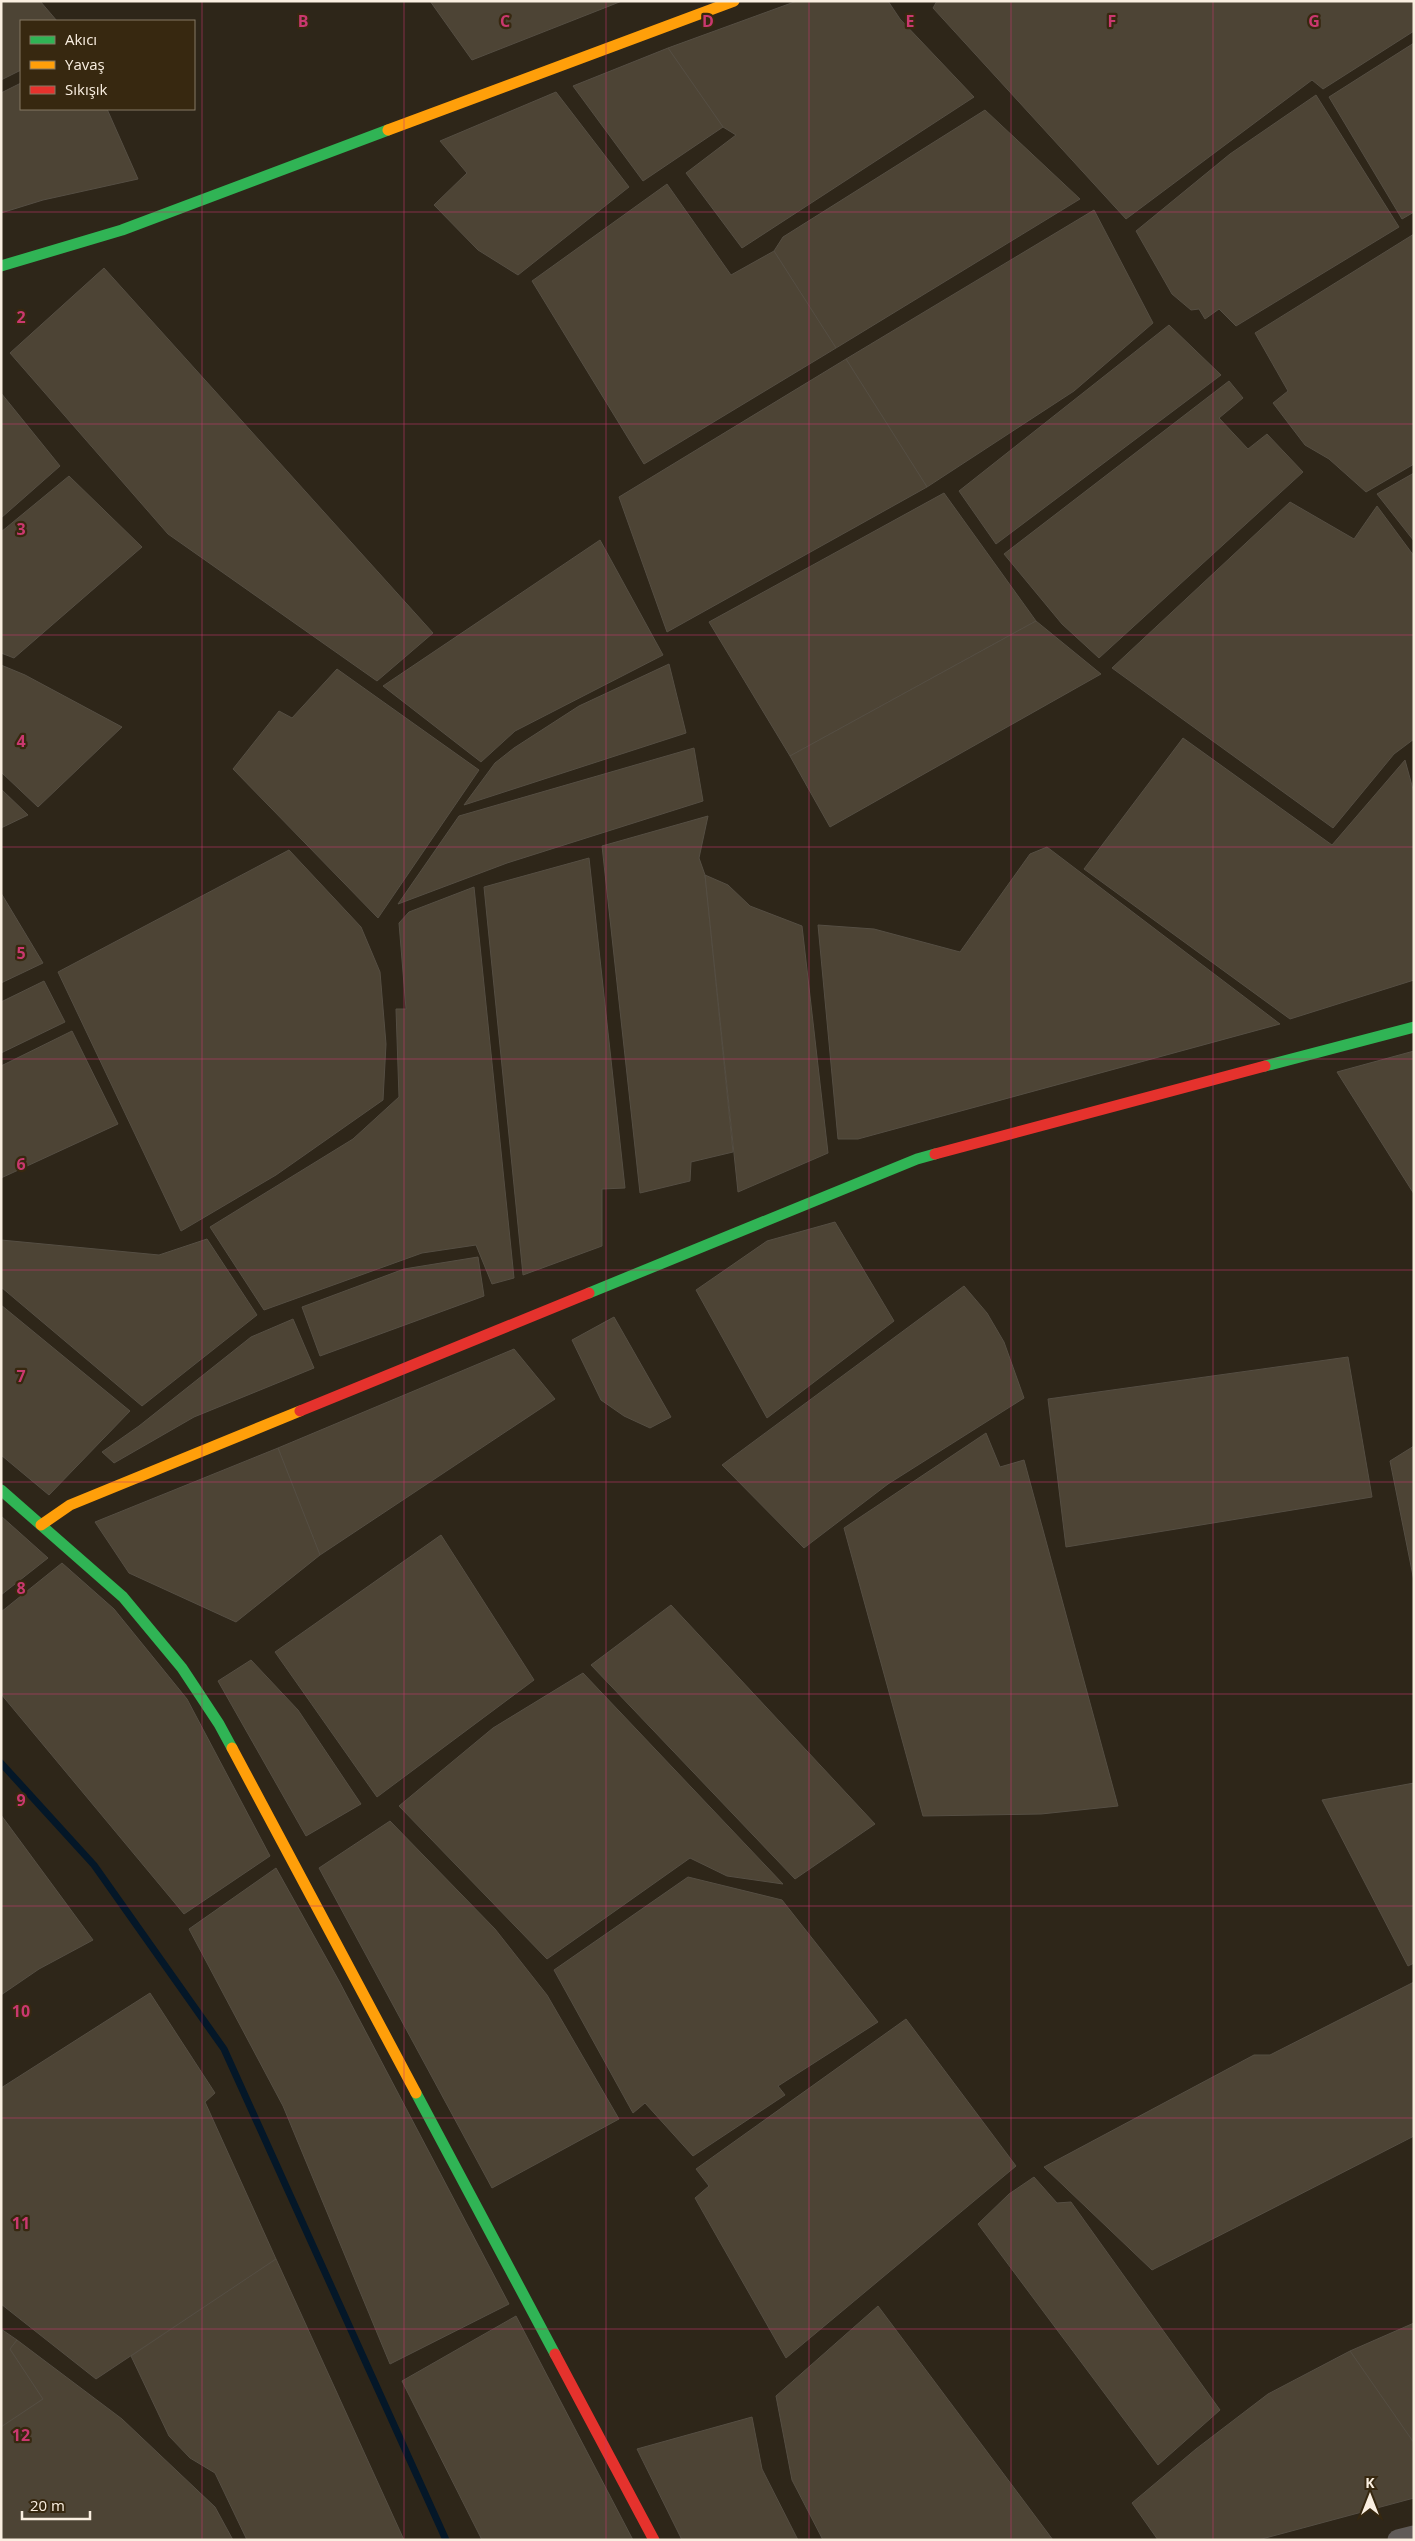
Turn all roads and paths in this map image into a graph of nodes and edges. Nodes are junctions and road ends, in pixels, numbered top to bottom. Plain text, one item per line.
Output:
1 (734, 1) edge
2 (1, 266) edge
3 (1414, 1027) edge
4 (1, 1490) edge
5 (41, 1524) junction
6 (1414, 2536) edge
7 (654, 2540) edge
8 (1398, 2540) edge

1 - 2 street
3 - 5 street
4 - 5 street
5 - 7 street
6 - 8 street

